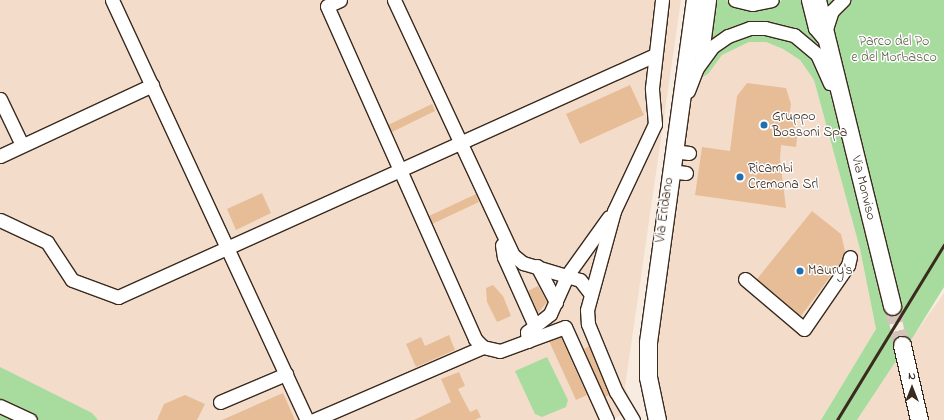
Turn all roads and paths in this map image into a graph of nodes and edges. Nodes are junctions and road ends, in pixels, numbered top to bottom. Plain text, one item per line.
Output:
1 (112, 0) edge
2 (340, 0) edge
3 (394, 0) edge
4 (662, 0) edge
5 (695, 0) edge
6 (708, 0) edge
7 (735, 0) edge
8 (772, 0) edge
9 (808, 0) edge
10 (817, 0) edge
11 (843, 0) edge
12 (827, 38) junction
13 (655, 55) junction
14 (701, 61) junction
15 (152, 84) junction
16 (0, 98) edge
17 (677, 126) junction
18 (461, 143) junction
19 (22, 145) junction
20 (0, 156) edge
21 (399, 171) junction
22 (859, 172) junction
23 (673, 208) dead end
24 (614, 211) junction
25 (0, 220) edge
26 (499, 223) junction
27 (662, 232) junction
28 (228, 248) junction
29 (850, 257) dead end
30 (537, 266) junction
31 (568, 274) junction
32 (745, 279) dead end
33 (591, 294) junction
34 (556, 302) junction
35 (892, 306) tunnel mouth
36 (535, 326) junction
37 (528, 341) junction
38 (902, 345) tunnel mouth
39 (483, 347) junction
40 (286, 374) junction
41 (914, 400) junction
42 (220, 402) dead end
43 (0, 406) edge
44 (654, 419) edge
45 (30, 420) edge
46 (307, 420) edge
47 (314, 420) edge
48 (607, 420) edge
49 (633, 420) edge
50 (916, 420) edge
51 (919, 420) edge

1 - 15 street
2 - 21 street
3 - 18 street
4 - 13 street
5 - 17 main road, Via Eridano
6 - 14 street
7 - 8 street
9 - 12 street
10 - 12 main road, Via Monviso
11 - 12 street
12 - 22 main road, Via Monviso
13 - 18 street
13 - 24 street
14 - 17 street
14 - 22 street
15 - 19 street
15 - 28 street
16 - 19 street
17 - 27 main road, Via Eridano
18 - 21 street
18 - 26 street
19 - 20 street
21 - 28 street
21 - 39 street
22 - 35 main road, Via Monviso
23 - 27 street
24 - 31 street
24 - 33 street
25 - 28 street
26 - 30 street
26 - 36 street
27 - 44 main road, Via Eridano
28 - 40 street
29 - 32 street
30 - 31 street
30 - 34 street
31 - 33 street
31 - 34 street
33 - 49 street
34 - 36 street
36 - 37 street
37 - 39 street
37 - 48 street
38 - 41 main road
39 - 47 street
40 - 42 street
40 - 46 street
41 - 50 street
41 - 51 main road
43 - 45 street

